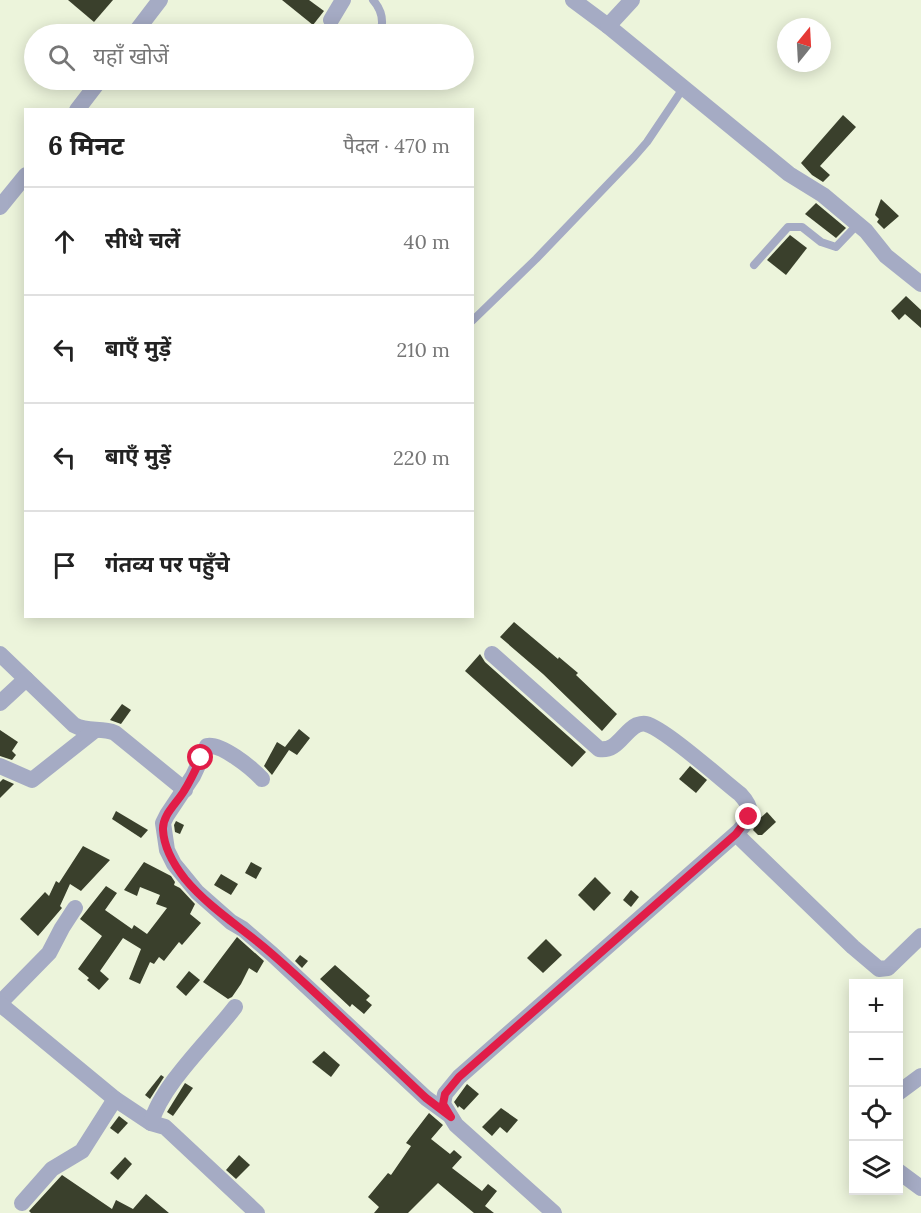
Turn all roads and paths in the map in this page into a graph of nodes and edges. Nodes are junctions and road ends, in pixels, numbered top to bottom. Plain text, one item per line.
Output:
1 (160, 0) edge
2 (343, 0) edge
3 (373, 0) edge
4 (573, 0) edge
5 (632, 0) edge
6 (331, 20) dead end
7 (142, 24) edge
8 (383, 24) edge
9 (608, 26) junction
10 (684, 87) junction
11 (92, 90) edge
12 (79, 108) edge
13 (24, 177) edge
14 (0, 207) edge
15 (857, 225) junction
16 (754, 265) dead end
17 (921, 284) edge
18 (474, 319) edge
19 (0, 654) edge
20 (492, 654) dead end
21 (26, 679) junction
22 (0, 703) edge
23 (94, 731) junction
24 (0, 766) edge
25 (262, 778) dead end
26 (185, 789) junction
27 (736, 834) junction
28 (75, 908) dead end
29 (921, 936) edge
30 (0, 1004) edge
31 (235, 1007) dead end
32 (921, 1076) edge
33 (903, 1089) edge
34 (115, 1100) junction
35 (451, 1117) junction
36 (151, 1123) junction
37 (903, 1175) edge
38 (921, 1188) edge
39 (21, 1203) dead end
40 (257, 1213) edge
41 (554, 1213) edge

1 - 7 street
2 - 6 street
3 - 8 lane
4 - 9 street
5 - 9 street
9 - 10 street
10 - 15 street
10 - 18 lane
11 - 12 street
13 - 14 street
15 - 16 lane
15 - 17 street
19 - 21 street
20 - 27 street
21 - 22 street
21 - 23 street
23 - 24 street
23 - 26 street
25 - 26 street
26 - 35 street
27 - 29 street
27 - 35 street
28 - 30 street
30 - 34 street
31 - 36 street
32 - 33 street
34 - 36 street
34 - 39 street
35 - 41 street
36 - 40 street
37 - 38 street

